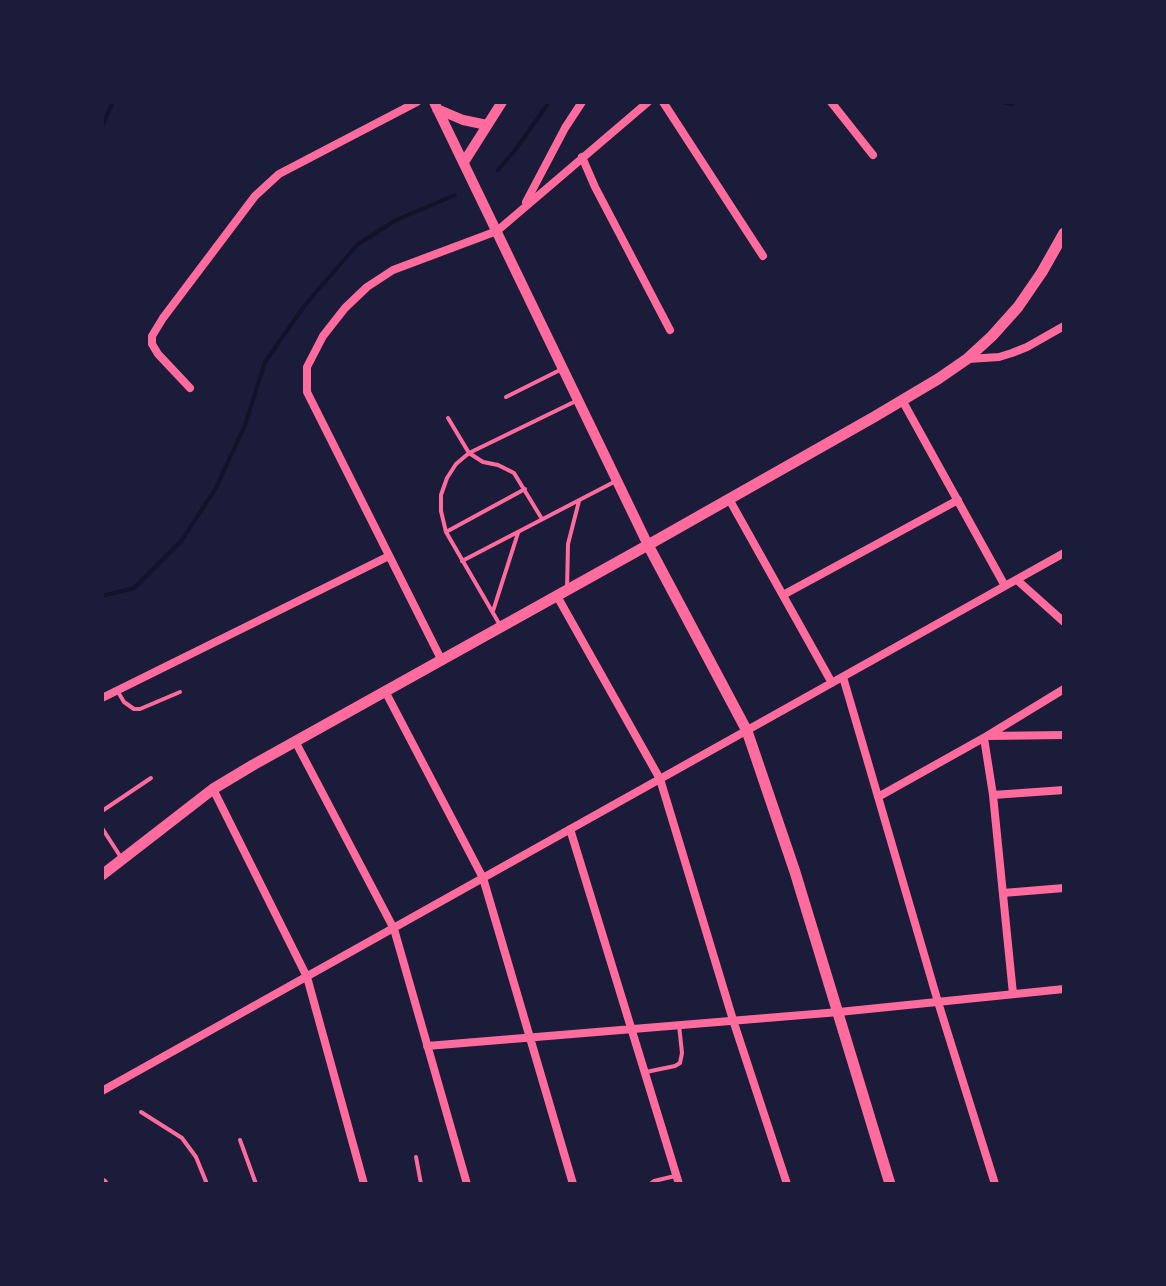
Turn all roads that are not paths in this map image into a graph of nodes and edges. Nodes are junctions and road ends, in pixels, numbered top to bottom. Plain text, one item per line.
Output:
1 (417, 102) edge
2 (502, 102) edge
3 (582, 102) edge
4 (648, 102) edge
5 (663, 102) edge
6 (831, 102) edge
7 (435, 106) edge
8 (487, 125) junction
9 (873, 155) dead end
10 (582, 157) junction
11 (464, 162) junction
12 (522, 210) junction
13 (497, 231) junction
14 (1064, 233) edge
15 (763, 256) dead end
16 (1064, 326) edge
17 (670, 330) dead end
18 (967, 359) junction
19 (562, 369) junction
20 (190, 388) dead end
21 (506, 397) dead end
22 (578, 400) junction
23 (902, 400) junction
24 (448, 418) dead end
25 (469, 453) junction
26 (617, 481) junction
27 (525, 489) junction
28 (729, 499) junction
29 (958, 500) junction
30 (579, 501) junction
31 (542, 520) junction
32 (446, 532) junction
33 (518, 533) junction
34 (648, 545) junction
35 (1064, 553) edge
36 (389, 556) junction
37 (462, 561) junction
38 (1017, 580) junction
39 (1005, 586) junction
40 (562, 593) junction
41 (783, 595) junction
42 (493, 612) junction
43 (1064, 622) edge
44 (501, 628) junction
45 (442, 661) junction
46 (843, 677) junction
47 (832, 683) junction
48 (1064, 689) edge
49 (117, 691) junction
50 (385, 691) junction
51 (180, 692) dead end
52 (102, 698) edge
53 (747, 731) junction
54 (1064, 735) edge
55 (986, 737) junction
56 (295, 741) junction
57 (151, 778) dead end
58 (660, 779) junction
59 (213, 789) junction
60 (1064, 790) edge
61 (993, 795) junction
62 (878, 797) junction
63 (102, 811) edge
64 (102, 828) edge
65 (570, 829) junction
66 (122, 859) junction
67 (102, 875) edge
68 (483, 878) junction
69 (1064, 888) edge
70 (1003, 893) junction
71 (394, 929) junction
72 (307, 977) junction
73 (1064, 989) edge
74 (1013, 994) junction
75 (938, 1002) junction
76 (839, 1012) junction
77 (733, 1020) junction
78 (679, 1025) junction
79 (633, 1028) junction
80 (529, 1037) junction
81 (427, 1046) junction
82 (646, 1072) junction
83 (102, 1091) edge
84 (141, 1112) dead end
85 (240, 1140) dead end
86 (416, 1157) dead end
87 (678, 1180) edge
88 (207, 1184) edge
89 (256, 1184) edge
90 (364, 1184) edge
91 (421, 1184) edge
92 (467, 1184) edge
93 (573, 1184) edge
94 (650, 1184) edge
95 (787, 1184) edge
96 (890, 1184) edge
97 (995, 1184) edge

1 - 20 street
2 - 8 street
3 - 12 street
4 - 10 street
5 - 15 street
6 - 9 street
7 - 8 street
7 - 11 street
8 - 11 street
10 - 12 street
10 - 17 street
11 - 13 street
12 - 13 street
13 - 19 street
13 - 36 street
14 - 18 main road
16 - 18 street
18 - 23 main road
19 - 21 lane
19 - 22 street
22 - 25 lane
22 - 26 street
23 - 28 main road
23 - 29 street
24 - 25 lane
25 - 27 lane
25 - 32 lane
26 - 30 lane
26 - 34 street
27 - 31 lane
27 - 32 lane
28 - 34 main road
28 - 41 street
29 - 39 street
29 - 41 street
30 - 31 lane
30 - 40 lane
31 - 33 lane
32 - 37 lane
33 - 37 lane
33 - 42 lane
34 - 40 main road
34 - 53 main road
35 - 38 street
36 - 45 street
36 - 49 street
37 - 42 lane
38 - 39 street
38 - 43 street
39 - 46 street
40 - 44 main road
40 - 58 street
41 - 47 street
42 - 44 lane
44 - 45 main road
45 - 50 main road
46 - 47 street
46 - 62 street
47 - 53 street
48 - 55 street
49 - 51 lane
49 - 52 street
50 - 56 main road
50 - 68 street
53 - 58 street
53 - 76 main road
54 - 55 street
55 - 61 street
55 - 62 street
56 - 59 main road
56 - 71 street
57 - 63 lane
58 - 65 street
58 - 77 street
59 - 66 main road
59 - 72 street
60 - 61 street
61 - 70 street
62 - 75 street
64 - 66 lane
65 - 68 street
65 - 79 street
66 - 67 main road
68 - 71 street
68 - 80 street
69 - 70 street
70 - 74 street
71 - 72 street
71 - 81 street
72 - 83 street
72 - 90 street
73 - 74 street
74 - 75 street
75 - 76 street
75 - 97 street
76 - 77 street
76 - 96 main road
77 - 78 street
77 - 95 street
78 - 79 street
78 - 82 lane
79 - 80 street
79 - 82 street
80 - 81 street
80 - 93 street
81 - 92 street
82 - 87 street
84 - 88 lane
85 - 89 lane
86 - 91 lane
87 - 94 lane

